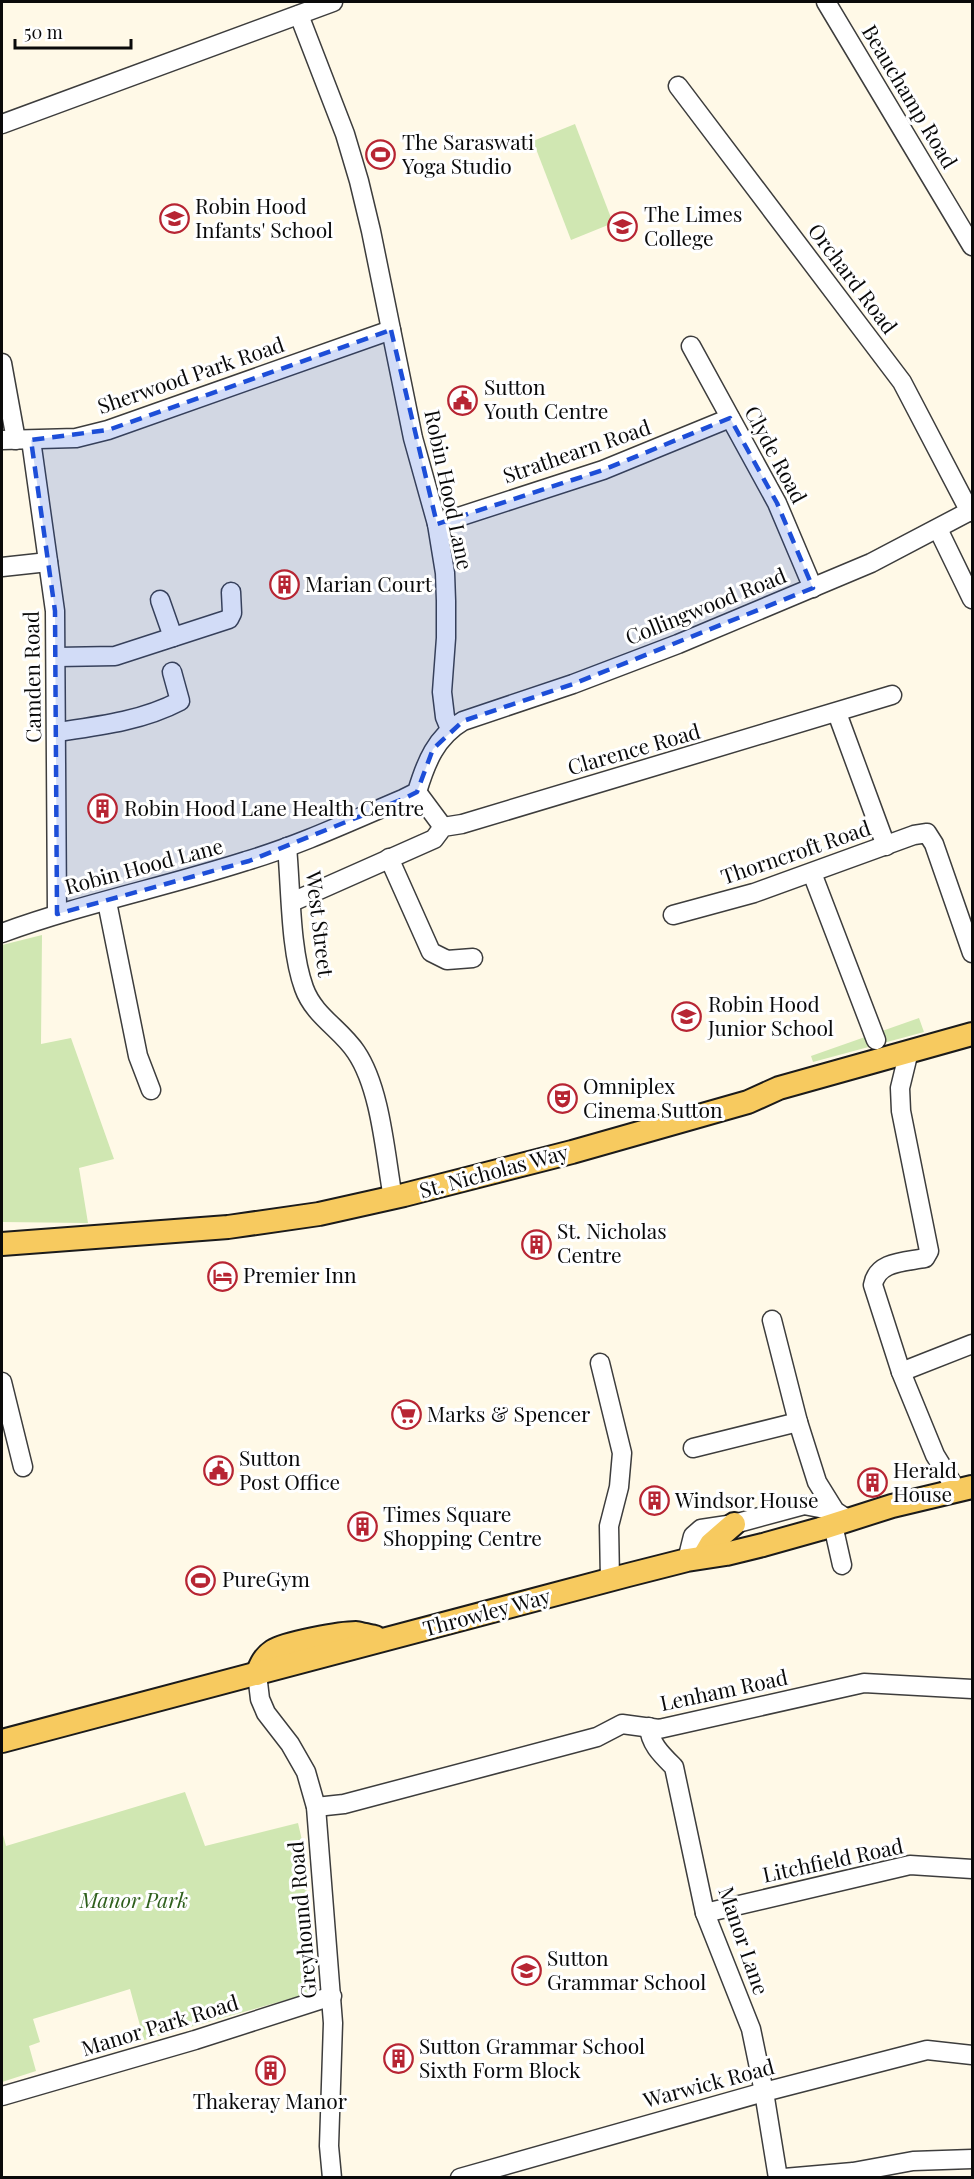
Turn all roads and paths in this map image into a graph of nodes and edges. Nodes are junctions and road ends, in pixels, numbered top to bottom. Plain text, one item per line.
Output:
1 (333, 2) edge
2 (826, 2) edge
3 (299, 15) junction
4 (678, 86) dead end
5 (2, 124) edge
6 (972, 246) edge
7 (391, 330) junction
8 (692, 346) dead end
9 (2, 363) edge
10 (730, 418) junction
11 (16, 440) edge
12 (971, 511) edge
13 (437, 524) junction
14 (938, 529) junction
15 (48, 562) junction
16 (2, 567) edge
17 (813, 588) junction
18 (231, 592) dead end
19 (972, 599) edge
20 (160, 600) dead end
21 (173, 637) junction
22 (57, 657) junction
23 (172, 672) dead end
24 (892, 695) dead end
25 (837, 713) junction
26 (450, 729) junction
27 (57, 732) junction
28 (417, 792) junction
29 (443, 826) junction
30 (886, 846) junction
31 (287, 847) junction
32 (389, 858) junction
33 (812, 873) junction
34 (107, 902) junction
35 (292, 902) junction
36 (57, 914) junction
37 (673, 915) dead end
38 (8, 931) edge
39 (972, 953) edge
40 (472, 958) dead end
41 (972, 1034) edge
42 (876, 1040) dead end
43 (909, 1052) junction
44 (152, 1090) dead end
45 (393, 1198) junction
46 (2, 1244) edge
47 (771, 1320) dead end
48 (972, 1348) edge
49 (600, 1363) dead end
50 (901, 1372) junction
51 (2, 1382) edge
52 (798, 1422) junction
53 (693, 1448) dead end
54 (23, 1467) dead end
55 (817, 1482) junction
56 (964, 1489) edge
57 (804, 1506) junction
58 (839, 1519) junction
59 (734, 1524) joint
60 (695, 1558) junction
61 (842, 1565) dead end
62 (610, 1580) junction
63 (257, 1674) junction
64 (972, 1689) edge
65 (649, 1727) junction
66 (2, 1741) edge
67 (316, 1807) junction
68 (972, 1869) edge
69 (705, 1913) junction
70 (332, 1996) junction
71 (972, 2055) edge
72 (764, 2092) junction
73 (2, 2096) edge
74 (972, 2159) edge
75 (332, 2178) edge
76 (460, 2178) edge
77 (778, 2178) edge
78 (784, 2178) edge

1 - 3 street
2 - 6 street, Beauchamp Road
3 - 5 street
3 - 7 street, Robin Hood Lane
4 - 12 street, Orchard Road
7 - 11 street, Sherwood Park Road
7 - 13 street, Robin Hood Lane
8 - 10 street, Clyde Road
9 - 11 street, Camden Road
10 - 13 street, Strathearn Road
10 - 17 street, Clyde Road
11 - 15 street, Camden Road
12 - 14 street, Collingwood Road
13 - 26 street, Robin Hood Lane
14 - 17 street, Collingwood Road
14 - 19 street
15 - 16 street
15 - 22 street, Camden Road
17 - 26 street, Collingwood Road
18 - 21 street
20 - 21 street
21 - 22 street
22 - 27 street, Camden Road
23 - 27 street
24 - 25 street, Clarence Road
25 - 29 street, Clarence Road
25 - 30 street
26 - 28 street
27 - 36 street, Camden Road
28 - 29 street
28 - 31 street, Robin Hood Lane
29 - 32 street
30 - 33 street, Thorncroft Road
30 - 39 street, Thorncroft Road
31 - 34 street, Robin Hood Lane
31 - 35 street, West Street
32 - 35 street
32 - 40 street
33 - 37 street, Thorncroft Road
33 - 42 street
34 - 36 street, Robin Hood Lane
34 - 44 street
35 - 45 street, West Street
36 - 38 street, Robin Hood Lane
41 - 43 main road, St. Nicholas Way
43 - 45 main road, St. Nicholas Way
43 - 50 street
45 - 46 main road, St. Nicholas Way
47 - 52 street
48 - 50 street
49 - 62 street
50 - 56 street
51 - 54 street
52 - 53 street
52 - 55 street
55 - 57 street
55 - 58 street
56 - 58 main road, Throwley Way
57 - 58 street
57 - 59 street
58 - 60 main road, Throwley Way
58 - 61 street
59 - 60 main road
60 - 62 main road, Throwley Way
62 - 63 main road, Throwley Way
63 - 66 main road, Throwley Way
63 - 67 street, Greyhound Road
64 - 65 street, Lenham Road
65 - 67 street, Lenham Road
65 - 69 street, Manor Lane
67 - 70 street, Greyhound Road
68 - 69 street, Litchfield Road
69 - 72 street, Manor Lane
70 - 73 street, Manor Park Road
70 - 75 street, Greyhound Road
71 - 72 street, Warwick Road
72 - 76 street, Warwick Road
72 - 77 street, Manor Lane
74 - 78 street

